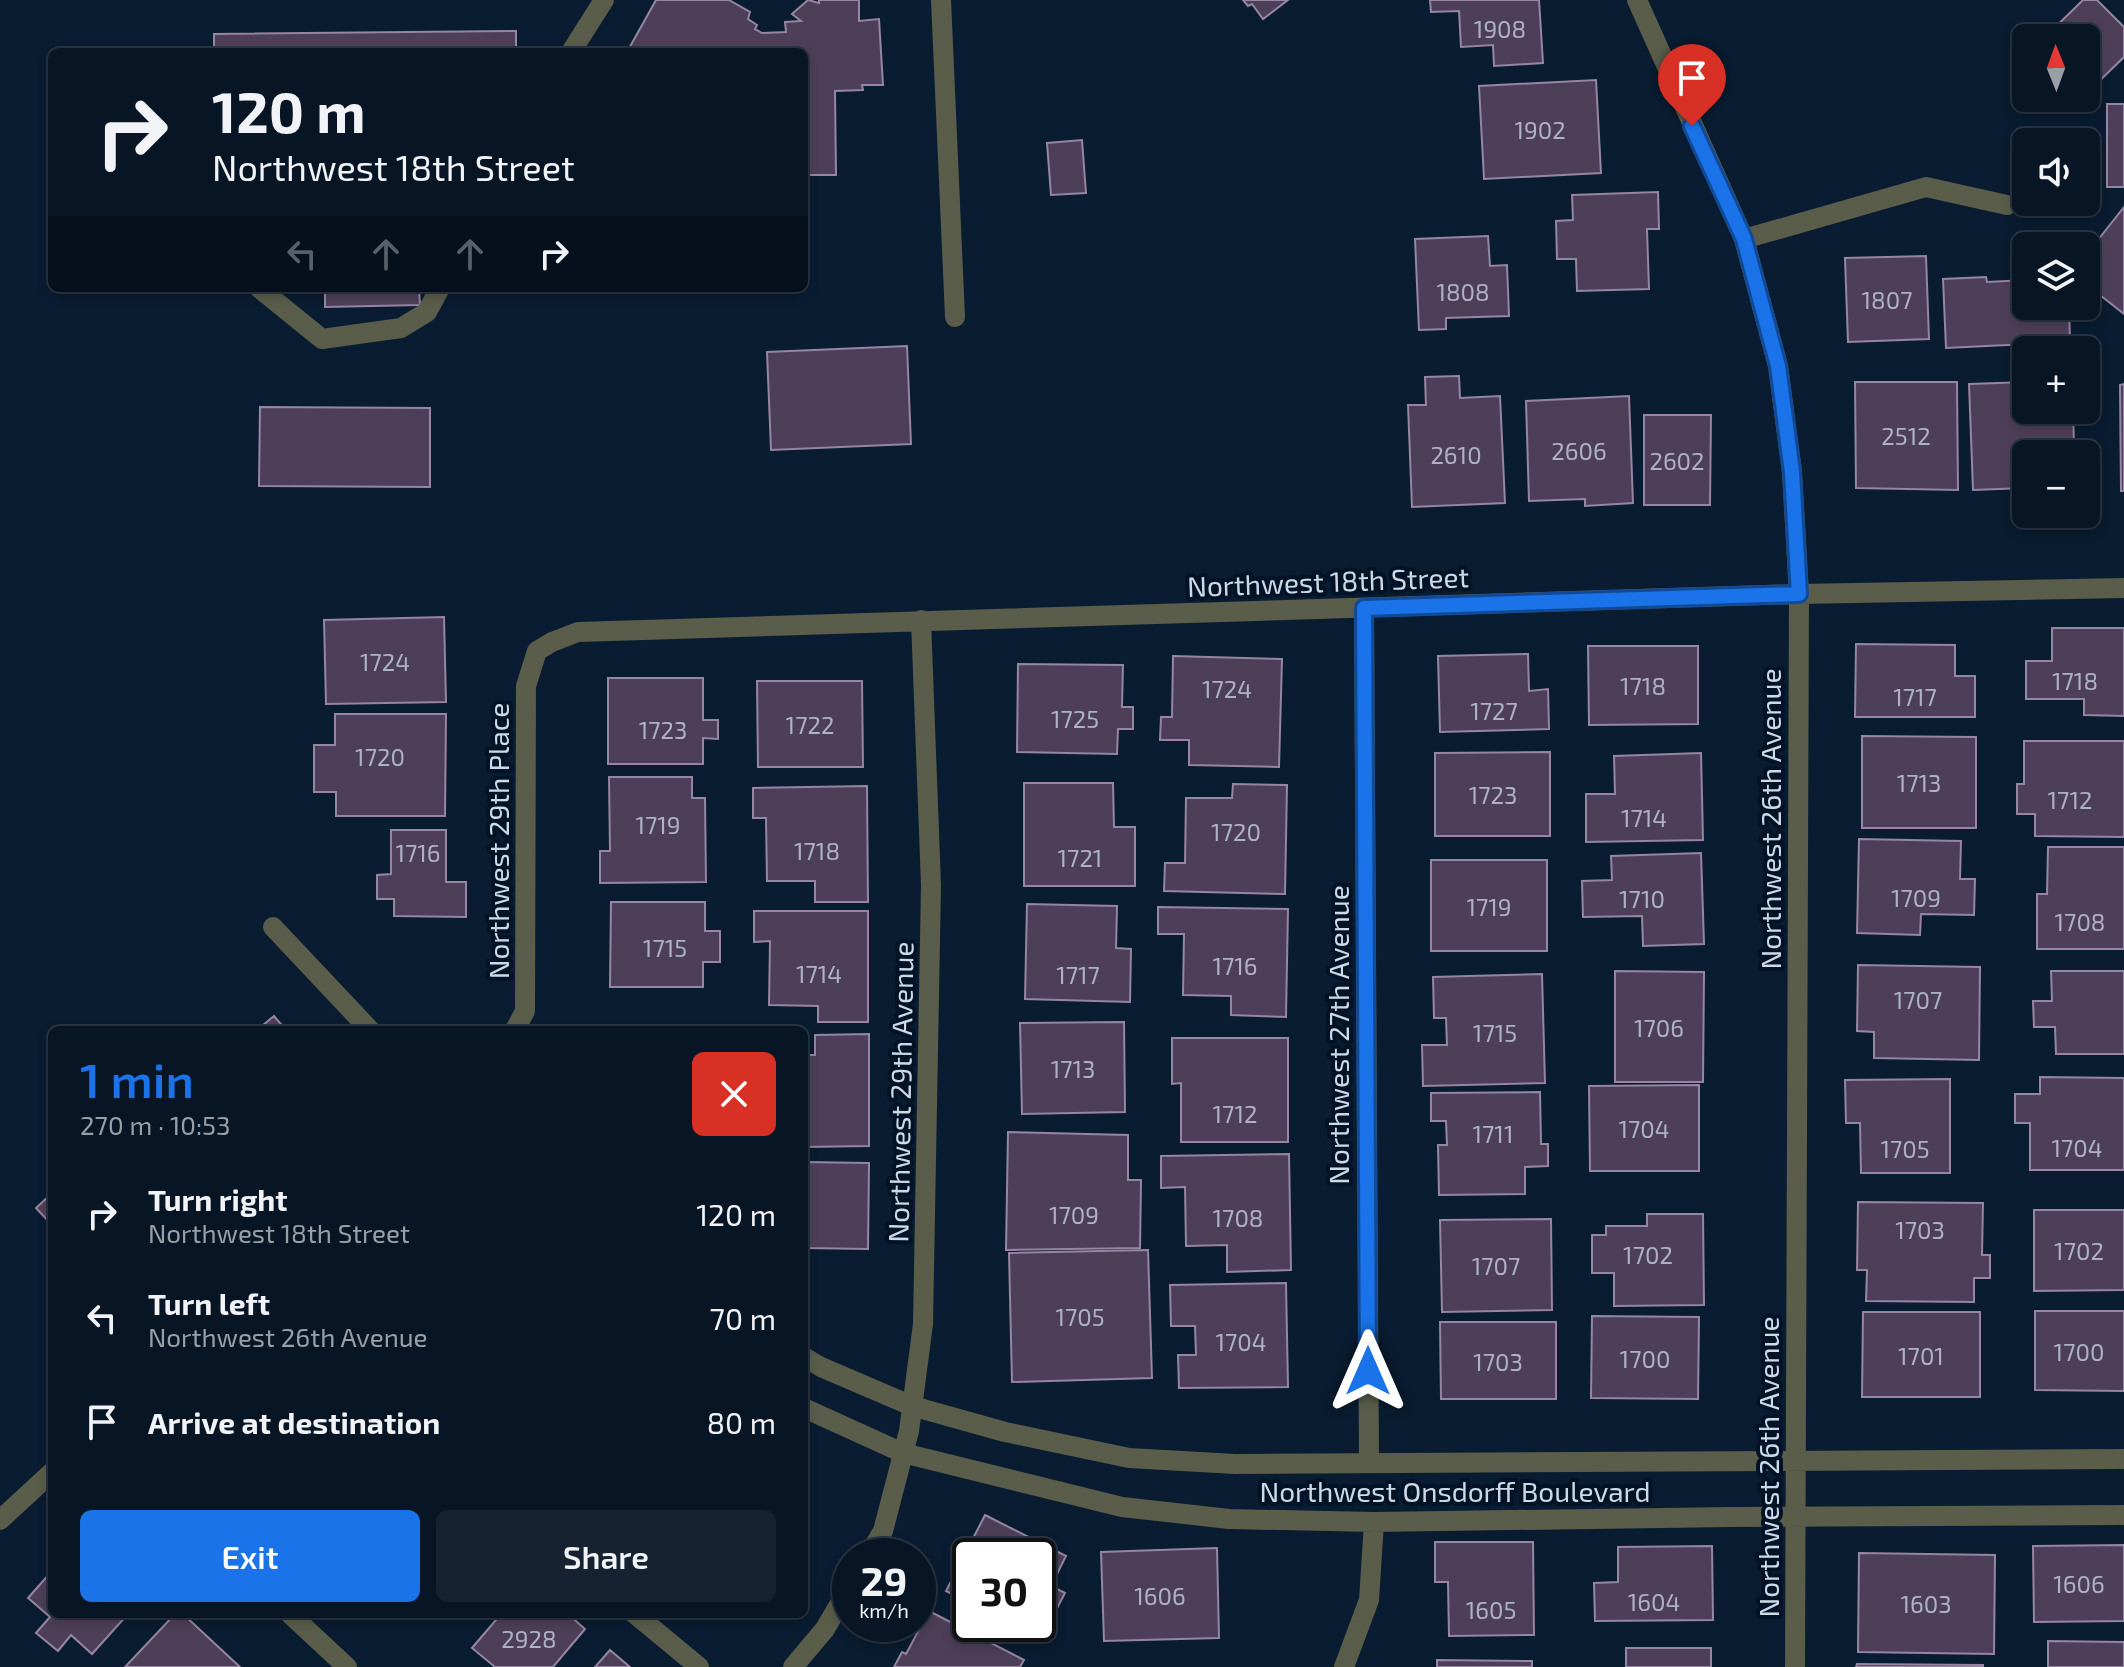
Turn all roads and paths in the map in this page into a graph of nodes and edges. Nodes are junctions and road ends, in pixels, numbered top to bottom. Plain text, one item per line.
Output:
1 (604, 0) edge
2 (941, 0) edge
3 (1637, 0) edge
4 (574, 48) edge
5 (2007, 205) dead end
6 (1744, 239) junction
7 (264, 292) edge
8 (438, 292) edge
9 (955, 317) dead end
10 (2124, 588) edge
11 (1799, 594) junction
12 (1364, 608) junction
13 (921, 620) junction
14 (537, 651) joint
15 (273, 927) dead end
16 (366, 1026) edge
17 (517, 1026) edge
18 (808, 1359) edge
19 (912, 1406) junction
20 (808, 1410) edge
21 (903, 1453) junction
22 (2124, 1459) edge
23 (1369, 1461) junction
24 (1796, 1462) junction
25 (48, 1476) edge
26 (2124, 1515) edge
27 (1796, 1516) junction
28 (0, 1520) edge
29 (1374, 1522) junction
30 (879, 1538) edge
31 (832, 1617) edge
32 (294, 1618) edge
33 (640, 1618) edge
34 (347, 1667) edge
35 (699, 1667) edge
36 (793, 1667) edge
37 (1344, 1667) edge
38 (1795, 1667) edge

1 - 4 street
2 - 9 street
3 - 6 street, Northwest 26th Avenue
5 - 6 street
6 - 11 street, Northwest 26th Avenue
7 - 8 street
10 - 11 street, Northwest 18th Street
11 - 12 street, Northwest 18th Street
11 - 24 street, Northwest 26th Avenue
12 - 13 street, Northwest 18th Street
12 - 23 street, Northwest 27th Avenue
13 - 14 street, Northwest 18th Street
13 - 19 street, Northwest 29th Avenue
14 - 17 street, Northwest 29th Place
15 - 16 street
18 - 19 street, Northwest Onsdorff Boulevard
19 - 21 street, Northwest 29th Avenue
19 - 23 street, Northwest Onsdorff Boulevard
20 - 21 street, Northwest Onsdorff Boulevard
21 - 29 street, Northwest Onsdorff Boulevard
21 - 30 street, Northwest 29th Avenue
22 - 24 street, Northwest Onsdorff Boulevard
23 - 24 street, Northwest Onsdorff Boulevard
24 - 27 street, Northwest 26th Avenue
25 - 28 street
26 - 27 street, Northwest Onsdorff Boulevard
27 - 29 street, Northwest Onsdorff Boulevard
27 - 38 street, Northwest 26th Avenue
29 - 37 street
31 - 36 street
32 - 34 street
33 - 35 street

